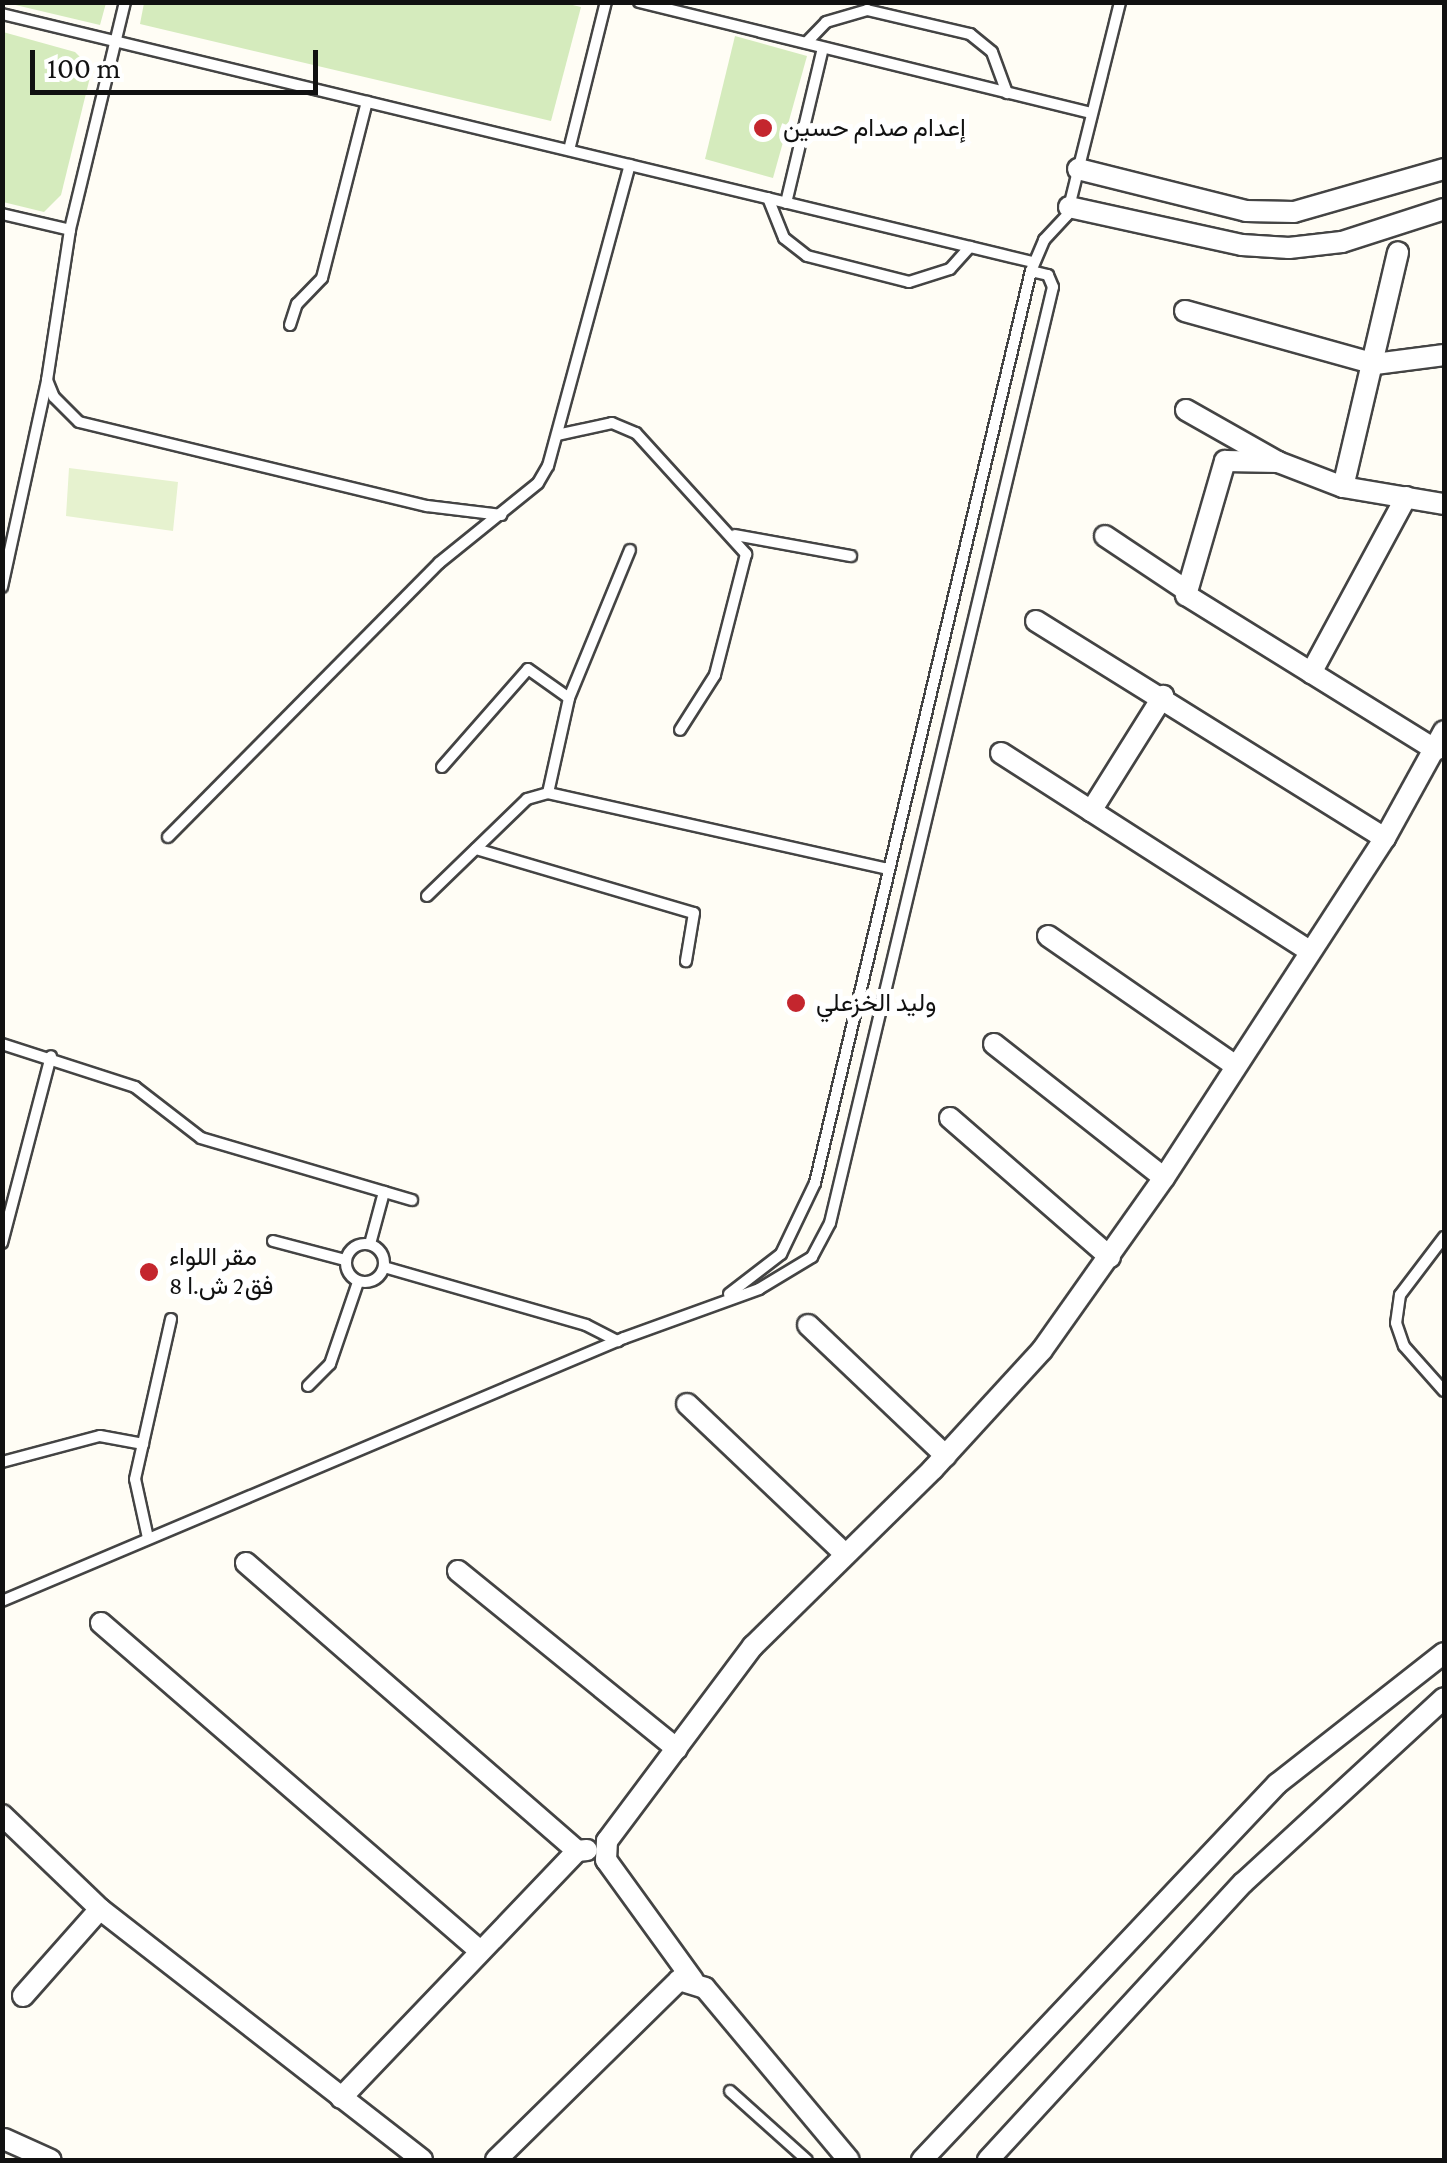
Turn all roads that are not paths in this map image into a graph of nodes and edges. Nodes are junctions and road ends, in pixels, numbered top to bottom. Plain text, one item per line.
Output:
1 (125, 2) edge
2 (606, 2) edge
3 (639, 2) edge
4 (1120, 2) edge
5 (2, 14) edge
6 (116, 41) junction
7 (806, 43) junction
8 (823, 48) junction
9 (1008, 92) junction
10 (368, 102) junction
11 (1092, 113) junction
12 (569, 150) junction
13 (630, 165) junction
14 (1444, 169) edge
15 (1078, 170) junction
16 (768, 198) junction
17 (786, 202) junction
18 (1069, 207) junction
19 (1444, 209) edge
20 (2, 214) edge
21 (70, 230) junction
22 (970, 247) junction
23 (1398, 252) dead end
24 (1032, 266) junction
25 (1185, 311) dead end
26 (290, 325) dead end
27 (1444, 355) edge
28 (1375, 364) junction
29 (47, 380) junction
30 (1186, 410) dead end
31 (557, 434) junction
32 (1278, 462) junction
33 (1344, 487) junction
34 (1406, 497) junction
35 (1444, 504) edge
36 (501, 515) junction
37 (735, 535) junction
38 (1105, 536) dead end
39 (630, 550) dead end
40 (852, 556) dead end
41 (2, 586) edge
42 (1182, 588) junction
43 (1036, 621) dead end
44 (1311, 672) junction
45 (1163, 696) junction
46 (569, 698) junction
47 (680, 730) dead end
48 (1440, 740) edge
49 (1001, 753) dead end
50 (442, 767) dead end
51 (548, 793) junction
52 (1091, 810) junction
53 (168, 836) dead end
54 (1385, 838) junction
55 (476, 849) junction
56 (889, 869) junction
57 (427, 896) dead end
58 (1048, 936) dead end
59 (1308, 950) junction
60 (686, 961) dead end
61 (2, 1044) edge
62 (994, 1044) dead end
63 (51, 1056) junction
64 (1233, 1064) junction
65 (950, 1118) dead end
66 (1164, 1178) junction
67 (384, 1192) junction
68 (412, 1200) dead end
69 (1444, 1237) edge
70 (273, 1242) dead end
71 (2, 1244) edge
72 (370, 1244) junction
73 (1110, 1257) junction
74 (345, 1260) junction
75 (384, 1267) junction
76 (358, 1282) junction
77 (706, 1306) junction
78 (170, 1319) dead end
79 (808, 1326) dead end
80 (618, 1341) junction
81 (308, 1386) dead end
82 (1444, 1392) edge
83 (687, 1404) dead end
84 (143, 1444) junction
85 (946, 1456) junction
86 (2, 1462) edge
87 (148, 1538) junction
88 (845, 1554) junction
89 (246, 1563) dead end
90 (458, 1571) dead end
91 (2, 1601) edge
92 (101, 1623) dead end
93 (1444, 1653) edge
94 (1444, 1698) edge
95 (677, 1749) junction
96 (2, 1815) edge
97 (604, 1849) junction
98 (576, 1851) junction
99 (100, 1909) junction
100 (480, 1952) junction
101 (693, 1980) junction
102 (23, 1996) dead end
103 (730, 2092) dead end
104 (341, 2098) junction
105 (4, 2139) edge
106 (51, 2160) edge
107 (422, 2160) edge
108 (496, 2160) edge
109 (808, 2160) edge
110 (849, 2160) edge
111 (922, 2160) edge
112 (988, 2160) edge

1 - 6 lane
2 - 12 lane
3 - 7 lane
4 - 11 lane
5 - 6 lane
6 - 10 lane
6 - 21 lane
7 - 8 lane
7 - 9 lane
8 - 9 lane
8 - 17 lane
9 - 11 lane
10 - 12 lane
10 - 26 lane
11 - 15 lane
12 - 13 lane
13 - 16 lane
13 - 31 lane
14 - 15 street
15 - 18 lane
16 - 17 lane
16 - 22 lane
17 - 22 lane
18 - 19 street
18 - 24 lane
20 - 21 lane
21 - 29 lane
22 - 24 lane
23 - 28 street
24 - 56 lane
24 - 77 lane
25 - 28 street
27 - 28 street
28 - 33 street
29 - 36 lane
29 - 41 lane
30 - 32 street
31 - 36 lane
31 - 37 lane
32 - 33 street
32 - 42 street
33 - 34 street
34 - 35 street
34 - 44 street
36 - 53 lane
37 - 40 lane
37 - 47 lane
38 - 42 street
39 - 46 lane
42 - 44 street
43 - 45 street
44 - 48 street
45 - 52 street
45 - 54 street
46 - 50 lane
46 - 51 lane
48 - 54 street
49 - 52 street
51 - 55 lane
51 - 56 lane
52 - 59 street
54 - 59 street
55 - 57 lane
55 - 60 lane
56 - 77 lane
58 - 64 street
59 - 64 street
61 - 63 lane
62 - 66 street
63 - 67 lane
63 - 71 lane
64 - 66 street
65 - 73 street
66 - 73 street
67 - 68 lane
67 - 72 lane
69 - 82 lane
70 - 74 lane
72 - 74 lane
72 - 75 lane
73 - 85 street
74 - 76 lane
75 - 76 lane
75 - 80 lane
76 - 81 lane
77 - 80 lane
78 - 84 lane
79 - 85 street
80 - 87 lane
83 - 88 street
84 - 86 lane
84 - 87 lane
85 - 88 street
87 - 91 lane
88 - 95 street
89 - 98 street
90 - 95 street
92 - 100 street
93 - 111 street
94 - 112 street
95 - 97 street
96 - 99 street
97 - 98 street
97 - 101 street
98 - 100 street
99 - 102 street
99 - 104 street
100 - 104 street
101 - 108 street
101 - 110 street
103 - 109 lane
104 - 107 street
105 - 106 street

